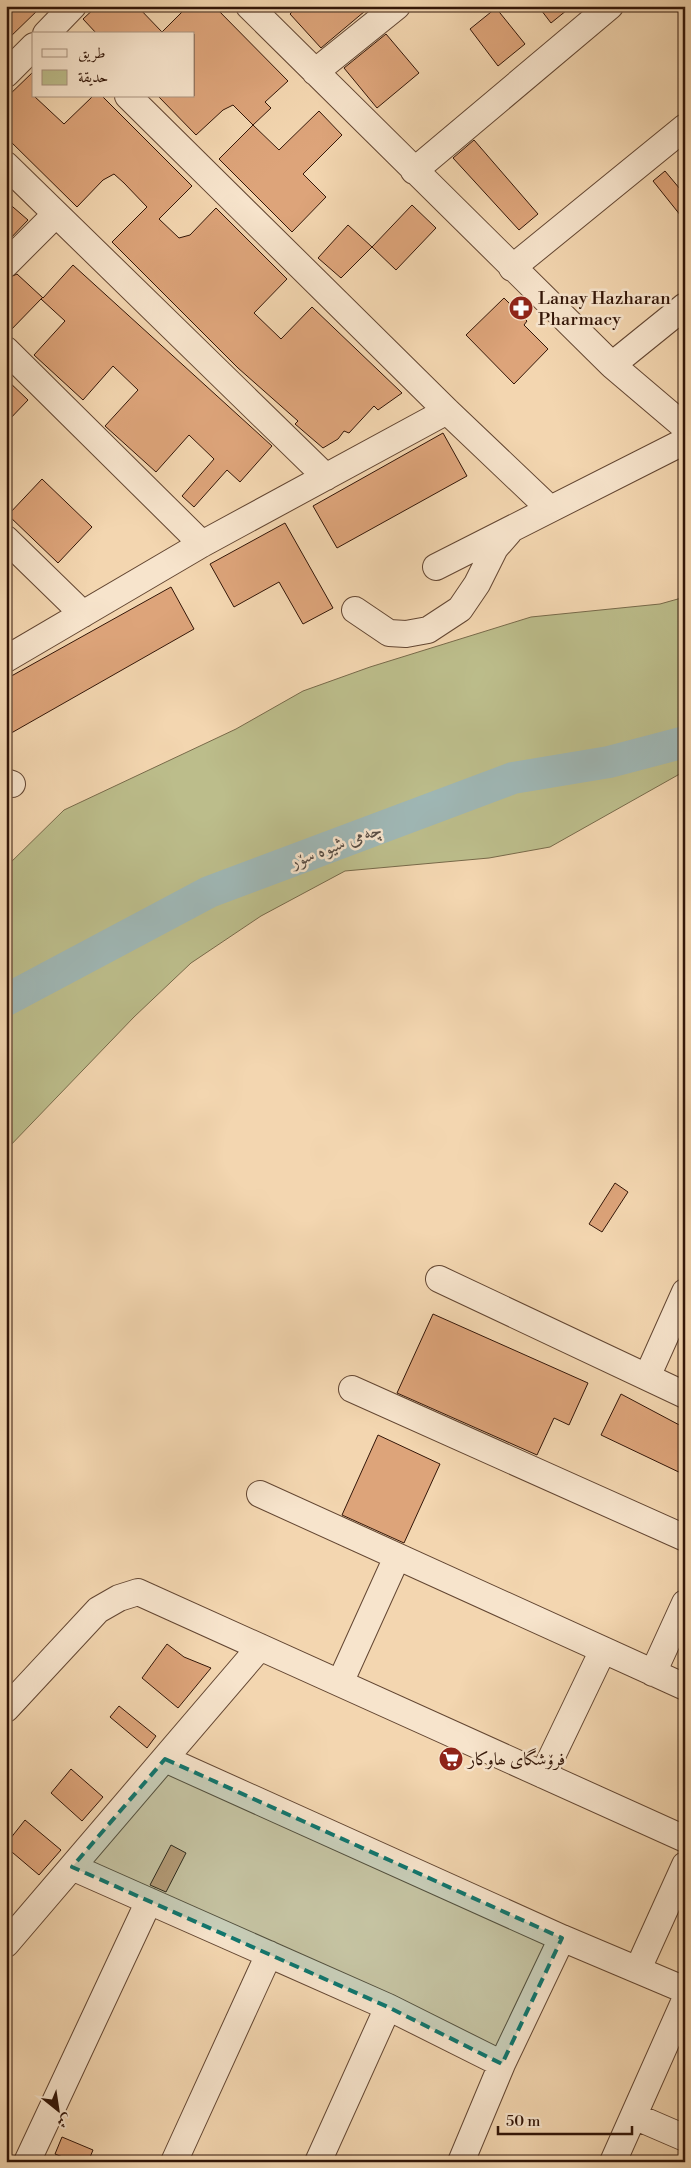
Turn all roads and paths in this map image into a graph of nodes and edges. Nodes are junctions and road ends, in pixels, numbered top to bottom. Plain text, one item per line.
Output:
1 (249, 6) edge
2 (397, 6) edge
3 (610, 6) edge
4 (32, 48) edge
5 (315, 72) junction
6 (6, 74) edge
7 (130, 98) edge
8 (685, 127) edge
9 (6, 165) edge
10 (414, 171) junction
11 (56, 214) junction
12 (6, 264) edge
13 (512, 268) junction
14 (685, 306) edge
15 (6, 350) edge
16 (612, 365) junction
17 (447, 411) junction
18 (685, 427) edge
19 (685, 441) edge
20 (326, 477) junction
21 (550, 509) junction
22 (511, 530) junction
23 (6, 539) edge
24 (202, 544) junction
25 (436, 566) dead end
26 (355, 610) dead end
27 (83, 614) junction
28 (6, 659) edge
29 (438, 1279) dead end
30 (685, 1292) edge
31 (647, 1377) junction
32 (352, 1389) dead end
33 (685, 1395) edge
34 (260, 1494) dead end
35 (685, 1538) edge
36 (397, 1557) junction
37 (685, 1603) edge
38 (260, 1647) junction
39 (604, 1650) junction
40 (654, 1673) junction
41 (340, 1683) junction
42 (685, 1687) edge
43 (6, 1709) edge
44 (165, 1759) junction
45 (543, 1774) junction
46 (685, 1838) edge
47 (685, 1864) edge
48 (72, 1867) junction
49 (150, 1901) junction
50 (562, 1938) junction
51 (6, 1944) edge
52 (269, 1954) junction
53 (638, 1969) junction
54 (685, 1990) edge
55 (685, 2000) edge
56 (388, 2007) junction
57 (502, 2064) junction
58 (634, 2116) junction
59 (685, 2138) edge
60 (27, 2162) edge
61 (174, 2162) edge
62 (318, 2162) edge
63 (461, 2162) edge
64 (613, 2162) edge

1 - 5 street
2 - 5 street
3 - 10 street
4 - 6 street
5 - 10 street
7 - 17 street
8 - 13 street
9 - 11 street
10 - 13 street
11 - 12 street
11 - 20 street
13 - 16 street
14 - 16 street
15 - 24 street
16 - 18 street
17 - 20 street
17 - 21 street
19 - 21 street
20 - 24 street
21 - 22 street
22 - 25 street
22 - 26 street
23 - 27 street
24 - 27 street
27 - 28 street
29 - 31 street
30 - 31 street
31 - 33 street
32 - 35 street
34 - 36 street
36 - 39 street
36 - 41 street
37 - 40 street
38 - 41 street
38 - 43 street
38 - 44 street
39 - 40 street
39 - 45 street
40 - 42 street
41 - 45 street
44 - 48 street
44 - 50 street
45 - 46 street
47 - 53 street
48 - 49 street
48 - 51 street
49 - 52 street
49 - 60 street
50 - 53 street
50 - 57 street
52 - 56 street
52 - 61 street
53 - 54 street
55 - 58 street
56 - 57 street
56 - 62 street
57 - 63 street
58 - 59 street
58 - 64 street

